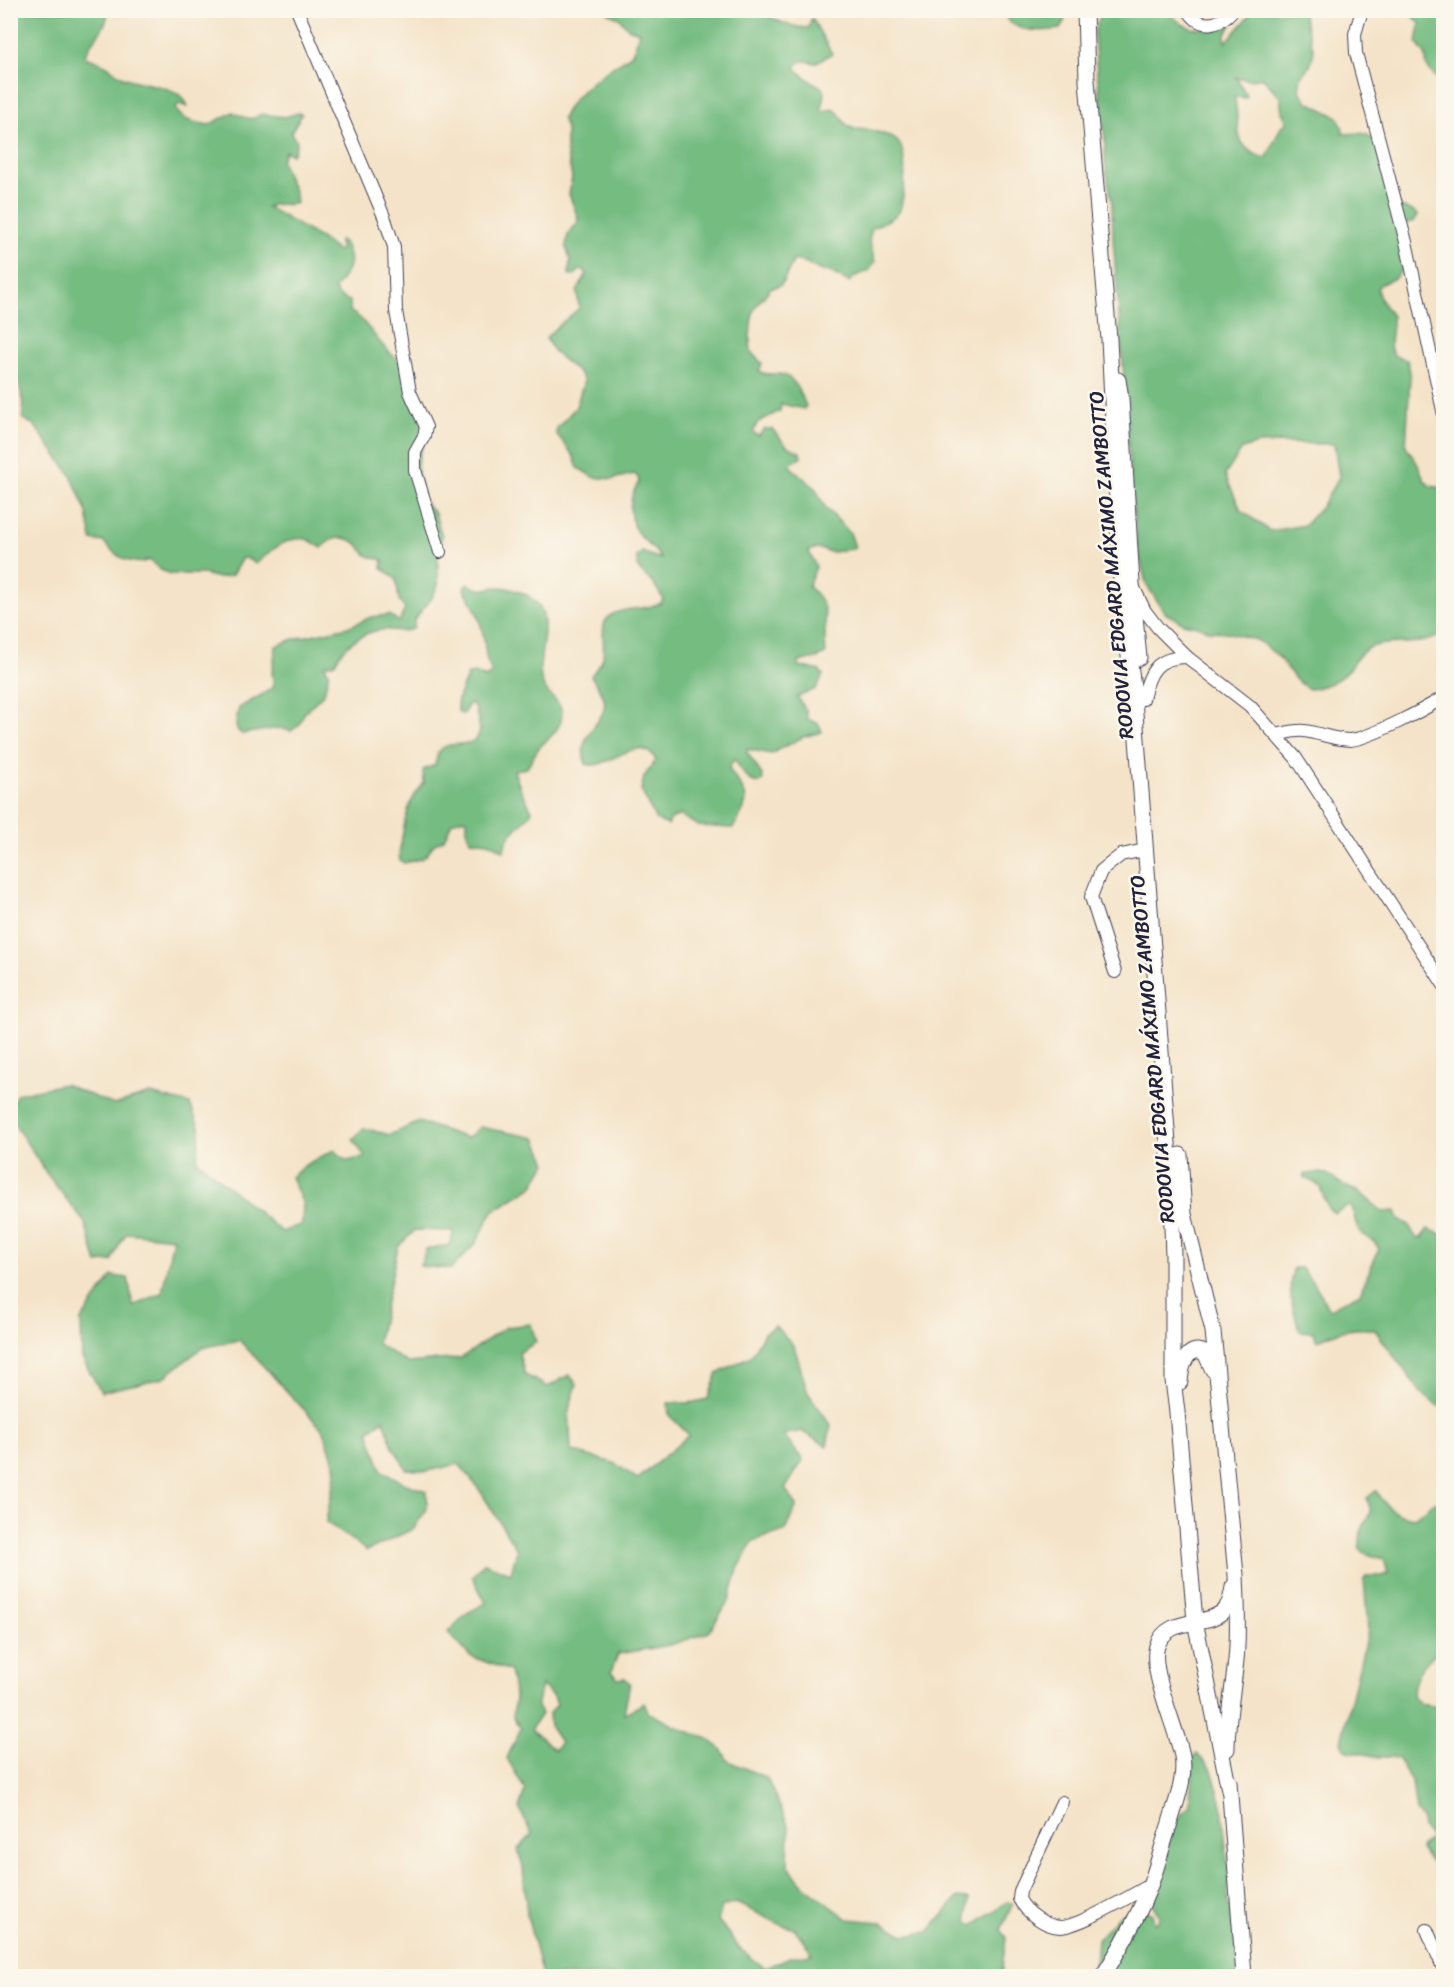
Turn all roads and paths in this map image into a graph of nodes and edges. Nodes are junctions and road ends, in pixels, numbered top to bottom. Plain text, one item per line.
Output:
1 (297, 10) edge
2 (1080, 10) edge
3 (1085, 10) edge
4 (1188, 10) edge
5 (1233, 10) edge
6 (1362, 10) edge
7 (1086, 28) junction
8 (1109, 339) junction
9 (1443, 416) edge
10 (440, 552) dead end
11 (1132, 584) junction
12 (1187, 657) junction
13 (1443, 697) edge
14 (1143, 699) junction
15 (1276, 735) junction
16 (1145, 850) junction
17 (1114, 972) dead end
18 (1443, 985) edge
19 (1218, 1393) junction
20 (1177, 1412) junction
21 (1236, 1575) junction
22 (1193, 1604) junction
23 (1195, 1621) junction
24 (1175, 1627) junction
25 (1199, 1645) junction
26 (1229, 1790) junction
27 (1062, 1802) dead end
28 (1150, 1885) junction
29 (1427, 1930) dead end
30 (1443, 1970) edge
31 (1103, 1977) edge
32 (1244, 1977) edge

1 - 10 street
2 - 7 main road
3 - 7 main road, RODOVIA EDGARD MÁXIMO ZAMBOTTO
4 - 5 street
6 - 9 street
7 - 8 main road, RODOVIA EDGARD MÁXIMO ZAMBOTTO
8 - 11 main road, RODOVIA EDGARD MÁXIMO ZAMBOTTO
8 - 16 main road, RODOVIA EDGARD MÁXIMO ZAMBOTTO
11 - 12 street
11 - 14 main road, RODOVIA EDGARD MÁXIMO ZAMBOTTO
12 - 14 street
12 - 15 street
13 - 15 street
14 - 19 main road, RODOVIA EDGARD MÁXIMO ZAMBOTTO
15 - 18 street
16 - 17 street
16 - 20 main road, RODOVIA EDGARD MÁXIMO ZAMBOTTO
19 - 20 main road
19 - 21 main road, RODOVIA EDGARD MÁXIMO ZAMBOTTO
20 - 22 main road, RODOVIA EDGARD MÁXIMO ZAMBOTTO
21 - 23 main road
21 - 26 main road, RODOVIA EDGARD MÁXIMO ZAMBOTTO
22 - 23 main road, RODOVIA EDGARD MÁXIMO ZAMBOTTO
22 - 24 main road
23 - 24 main road
23 - 25 main road, RODOVIA EDGARD MÁXIMO ZAMBOTTO
24 - 25 main road
24 - 28 main road
25 - 26 main road, RODOVIA EDGARD MÁXIMO ZAMBOTTO
26 - 32 main road, RODOVIA EDGARD MÁXIMO ZAMBOTTO
27 - 28 street
28 - 31 main road
29 - 30 street

